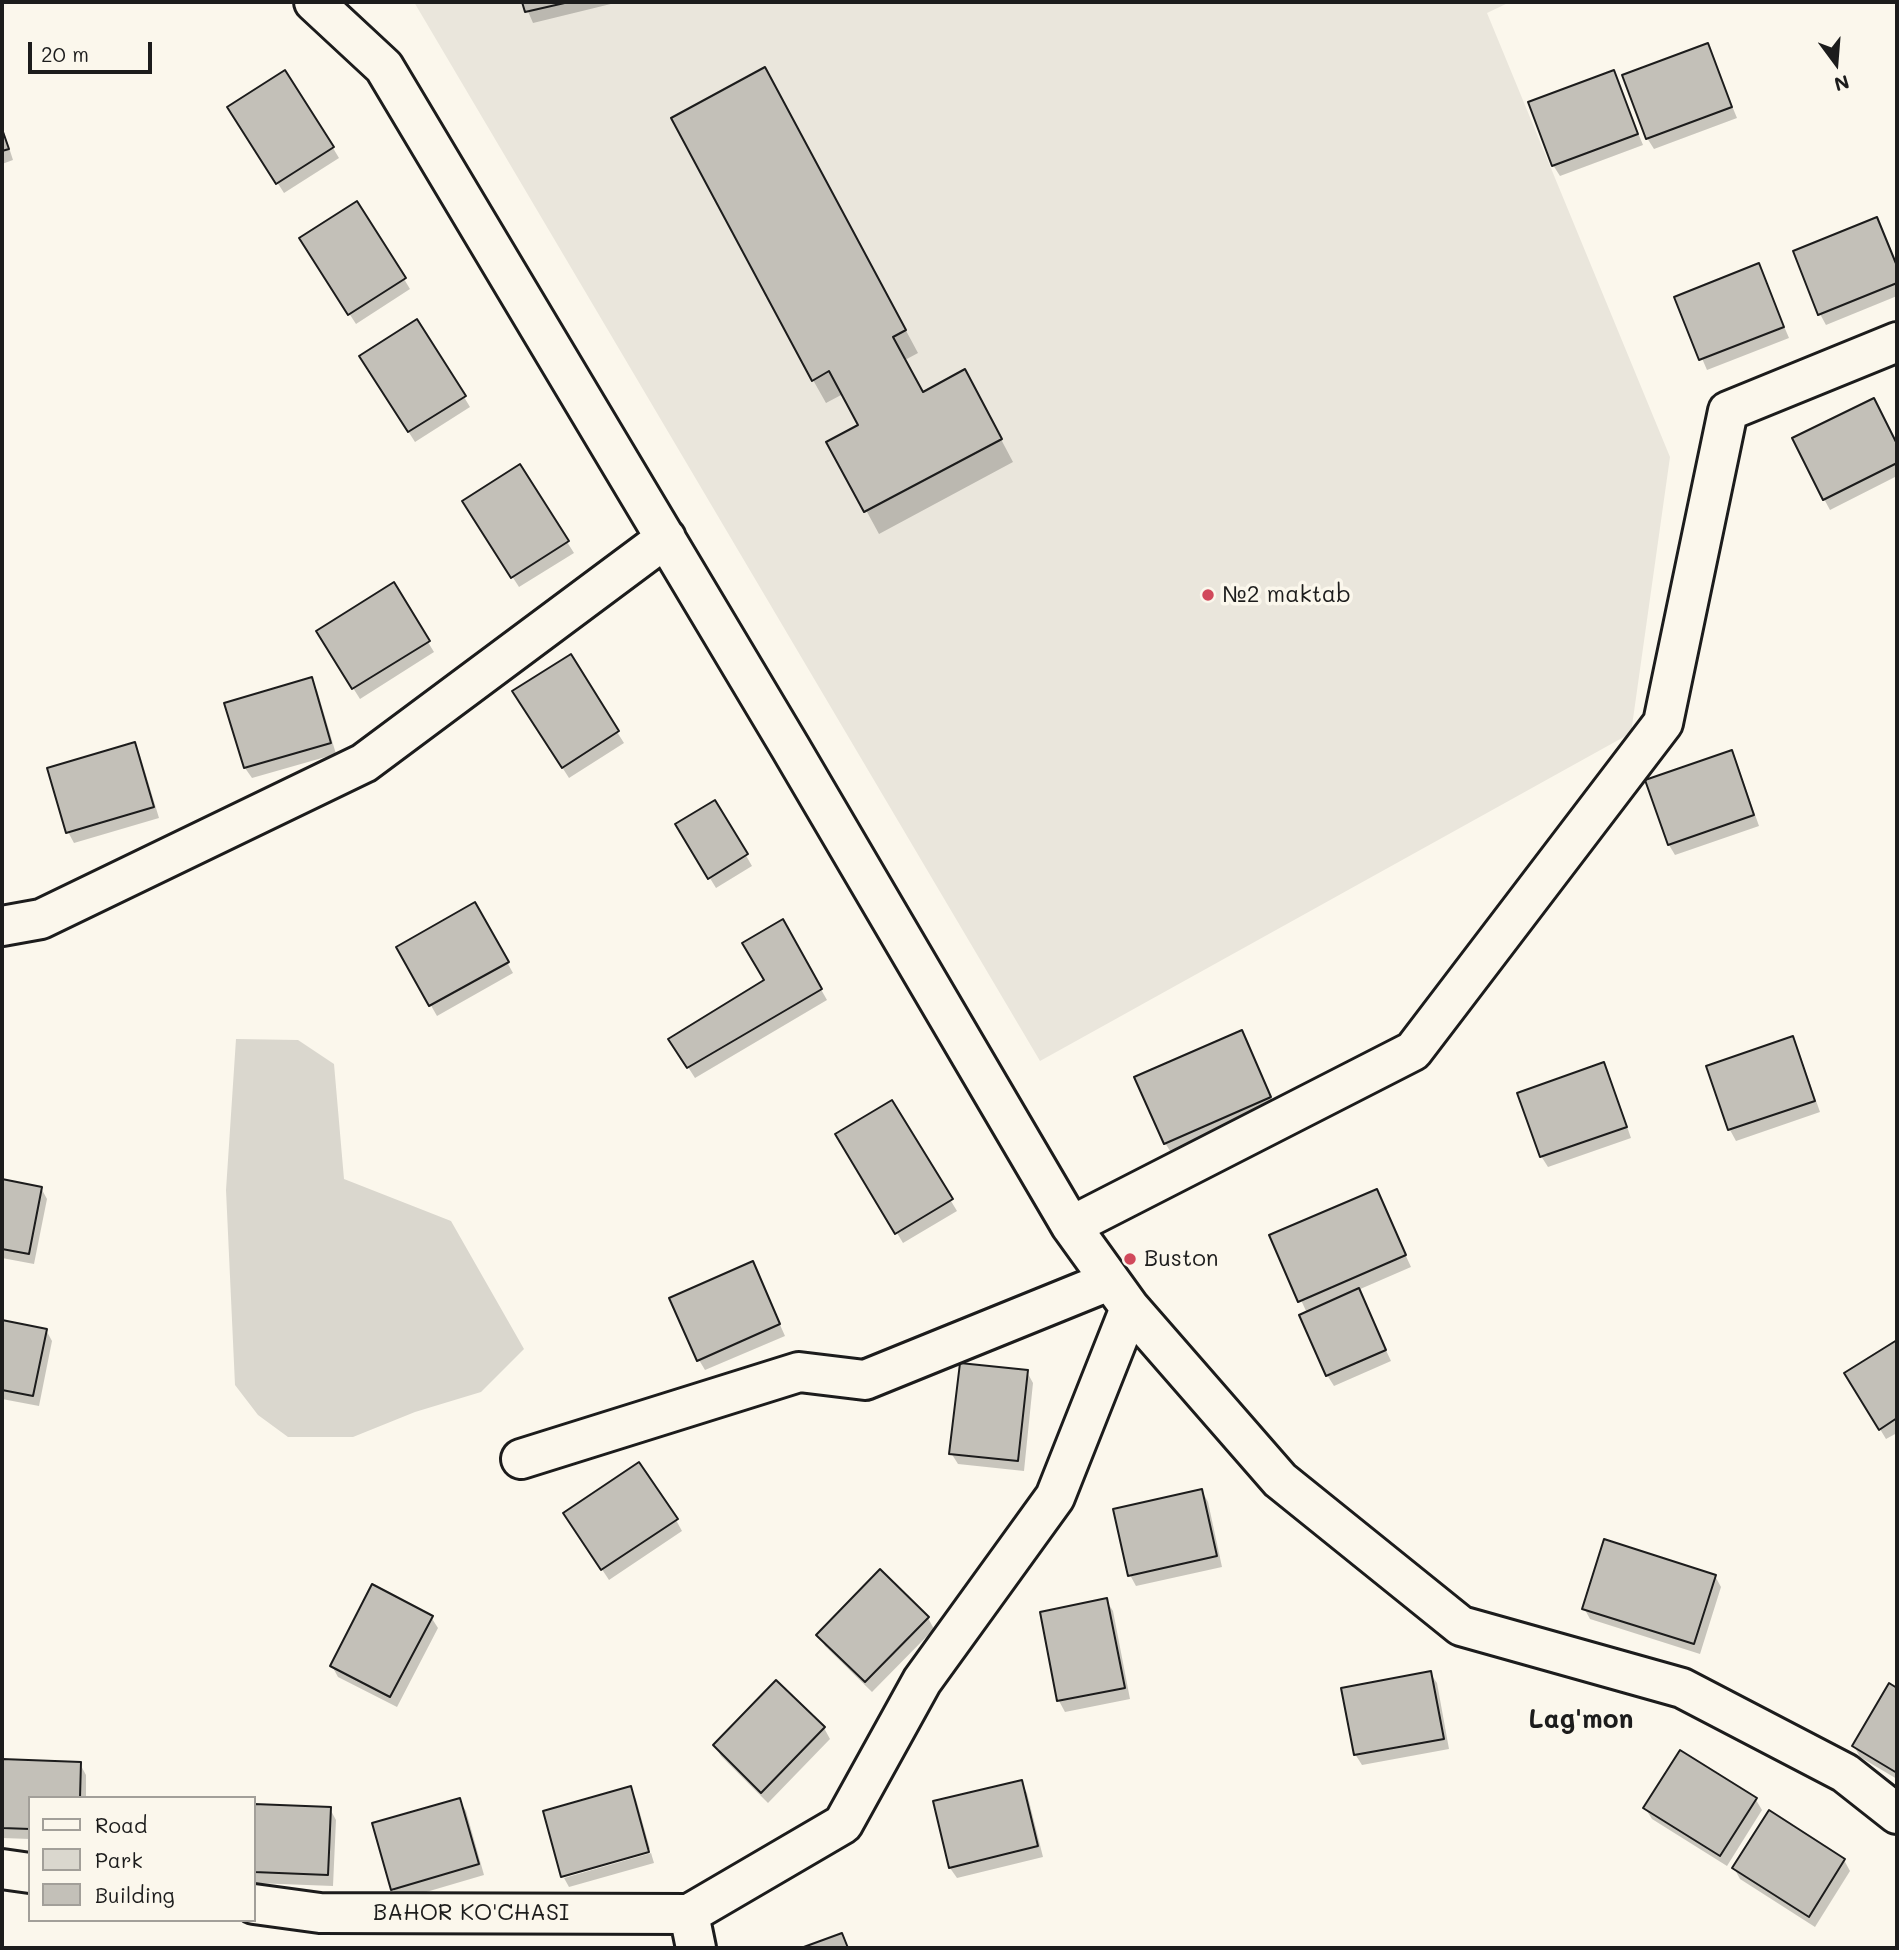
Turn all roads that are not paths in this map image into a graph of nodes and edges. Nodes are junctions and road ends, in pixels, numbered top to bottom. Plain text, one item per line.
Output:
1 (314, 2) edge
2 (1897, 342) edge
3 (666, 538) junction
4 (2, 926) edge
5 (1071, 1227) junction
6 (1119, 1294) junction
7 (521, 1459) dead end
8 (1897, 1814) edge
9 (2, 1869) edge
10 (28, 1873) edge
11 (256, 1904) edge
12 (692, 1931) edge

1 - 3 street
2 - 5 street
3 - 4 street
3 - 5 street
5 - 6 street
6 - 7 street
6 - 8 street
6 - 12 street
9 - 10 street
11 - 12 street, BAHOR KO'CHASI

